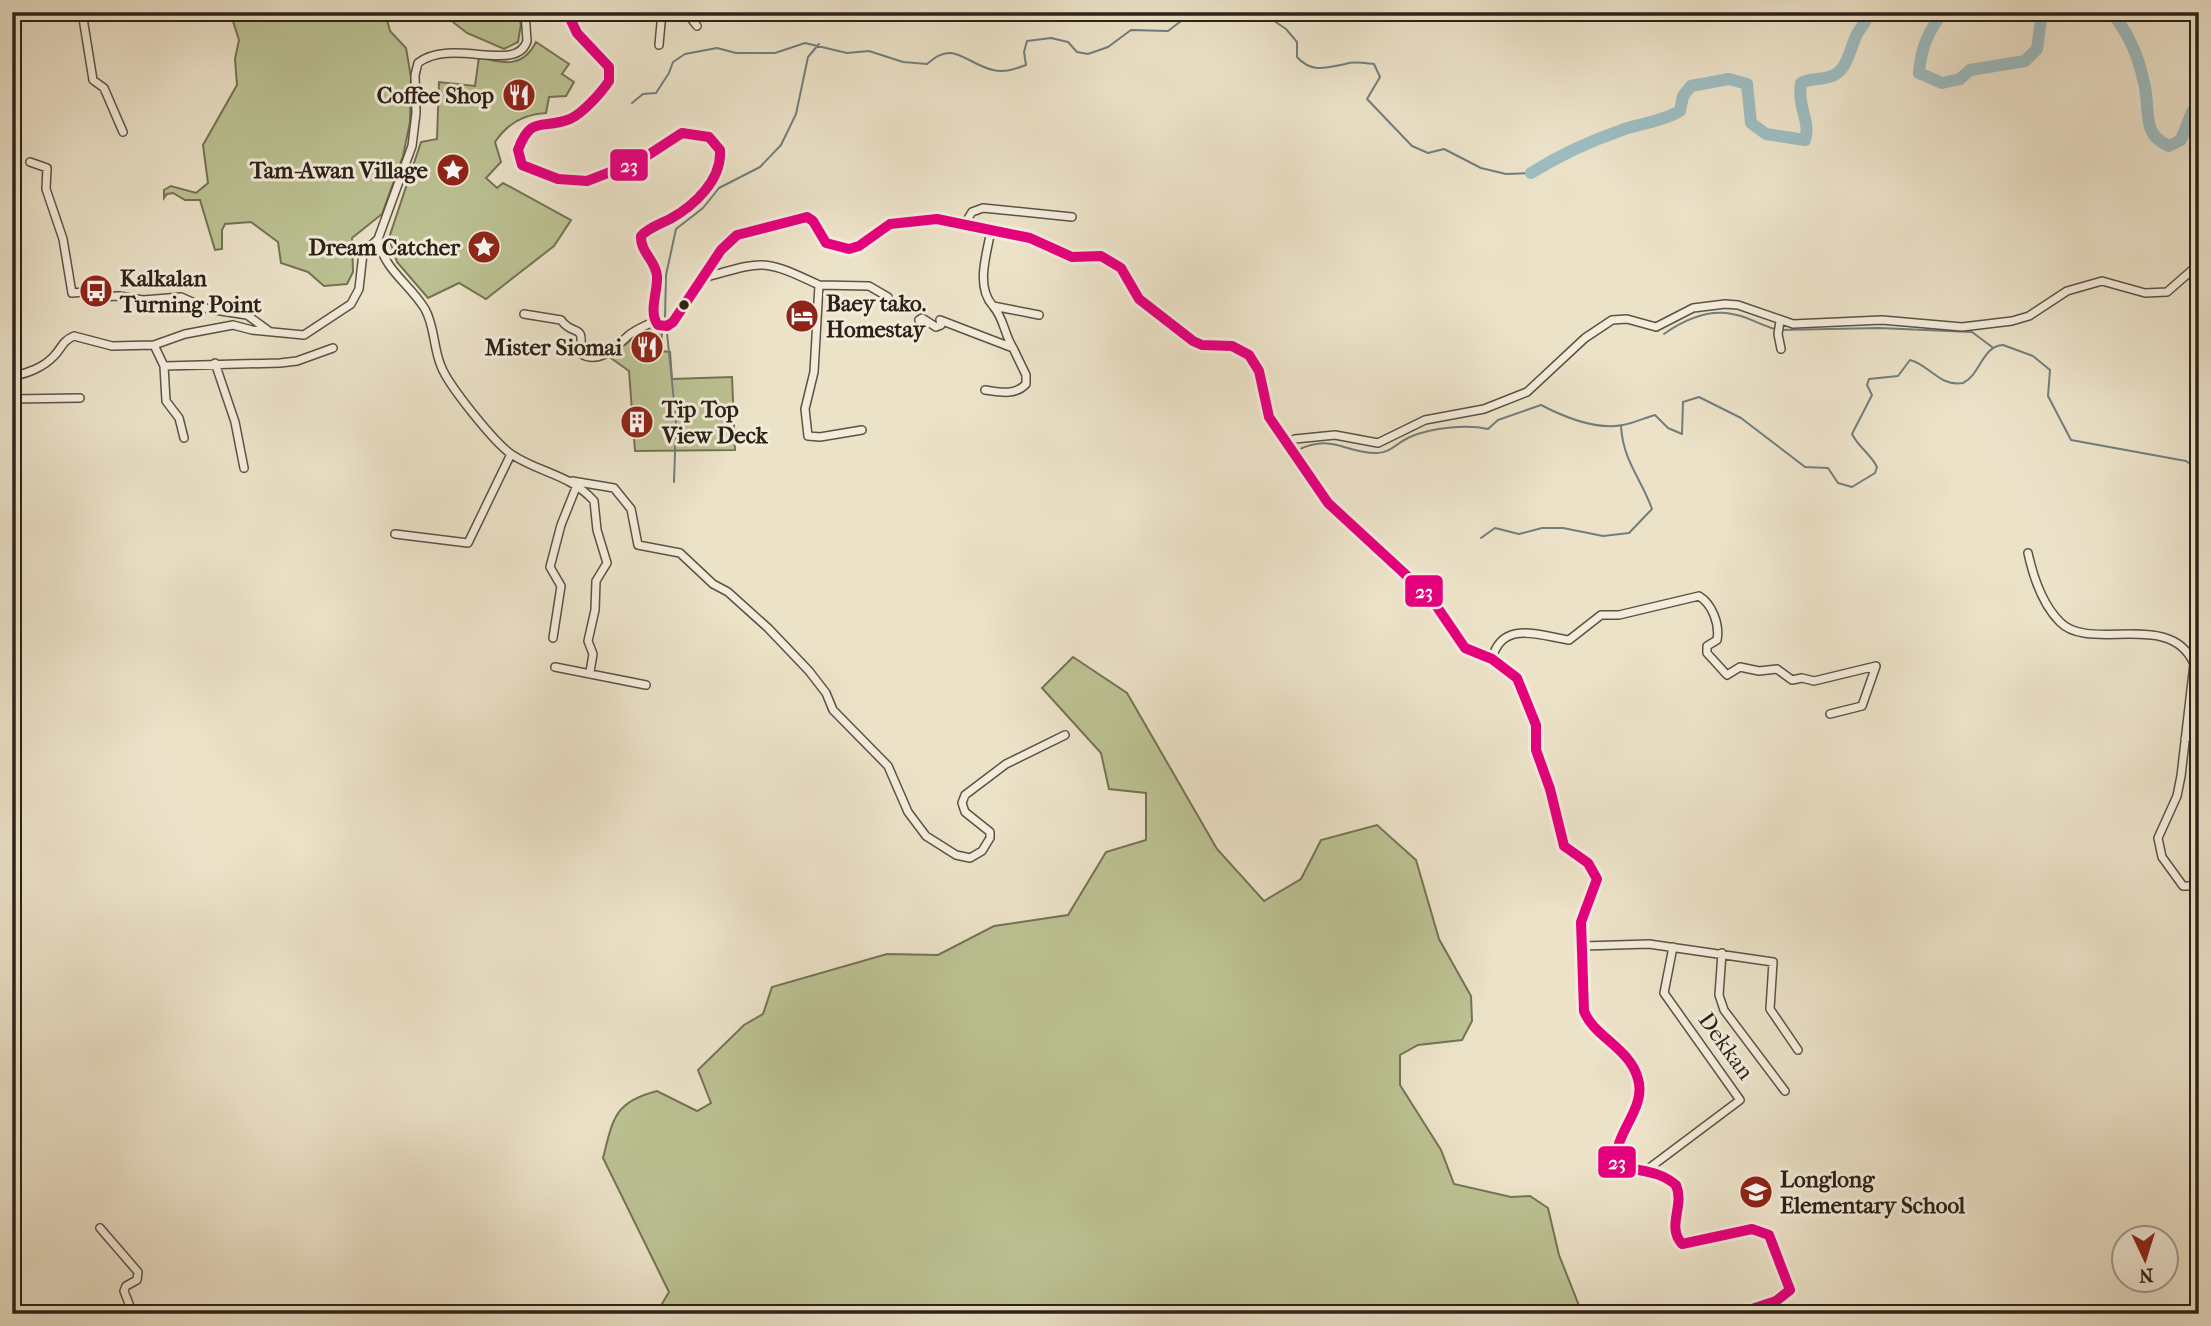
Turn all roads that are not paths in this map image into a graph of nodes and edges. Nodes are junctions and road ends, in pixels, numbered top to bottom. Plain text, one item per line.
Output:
1 (82, 12) edge
2 (525, 12) edge
3 (567, 12) edge
4 (662, 12) edge
5 (686, 12) edge
6 (697, 26) dead end
7 (659, 45) dead end
8 (123, 132) dead end
9 (30, 162) dead end
10 (1072, 217) dead end
11 (964, 225) junction
12 (991, 230) junction
13 (377, 239) junction
14 (2199, 264) edge
15 (703, 278) junction
16 (819, 285) junction
17 (888, 297) dead end
18 (993, 306) junction
19 (524, 314) dead end
20 (1039, 316) dead end
21 (919, 320) dead end
22 (655, 321) junction
23 (1779, 327) junction
24 (270, 332) junction
25 (155, 345) junction
26 (334, 348) dead end
27 (1013, 348) junction
28 (1781, 349) dead end
29 (215, 363) junction
30 (164, 366) junction
31 (12, 376) edge
32 (985, 390) dead end
33 (80, 398) dead end
34 (12, 399) edge
35 (862, 430) dead end
36 (184, 438) dead end
37 (1286, 443) junction
38 (511, 454) junction
39 (244, 468) dead end
40 (575, 483) junction
41 (395, 534) dead end
42 (2028, 553) dead end
43 (553, 638) dead end
44 (1492, 659) junction
45 (555, 667) dead end
46 (590, 672) junction
47 (646, 685) dead end
48 (1830, 714) dead end
49 (2199, 733) edge
50 (1065, 735) dead end
51 (2185, 739) junction
52 (2199, 886) edge
53 (1583, 946) junction
54 (1673, 947) junction
55 (1722, 953) junction
56 (1798, 1050) dead end
57 (1785, 1091) dead end
58 (1648, 1169) junction
59 (100, 1228) dead end
60 (133, 1314) edge
61 (1737, 1314) edge

1 - 8 street
2 - 13 street
3 - 22 main road
4 - 7 street
5 - 6 street
9 - 24 street
10 - 11 street
11 - 12 main road
11 - 15 main road
12 - 18 street
12 - 37 main road
13 - 24 street
13 - 38 street
14 - 23 street
15 - 16 street
15 - 22 main road
16 - 17 street
16 - 35 street
18 - 20 street
18 - 27 street
19 - 22 street
21 - 27 street
23 - 28 street
23 - 37 street
24 - 25 street
25 - 30 street
25 - 31 street
26 - 29 street
27 - 32 street
29 - 30 street
29 - 39 street
30 - 36 street
33 - 34 street
37 - 44 main road
38 - 40 street
38 - 41 street
40 - 43 street
40 - 46 street
40 - 50 street
42 - 51 street
44 - 48 street
44 - 53 main road
45 - 46 street
46 - 47 street
49 - 51 street
51 - 52 street
53 - 54 street
53 - 58 main road
54 - 55 street
54 - 58 street, Dekkan
55 - 56 street
55 - 57 street
58 - 61 main road
59 - 60 street

